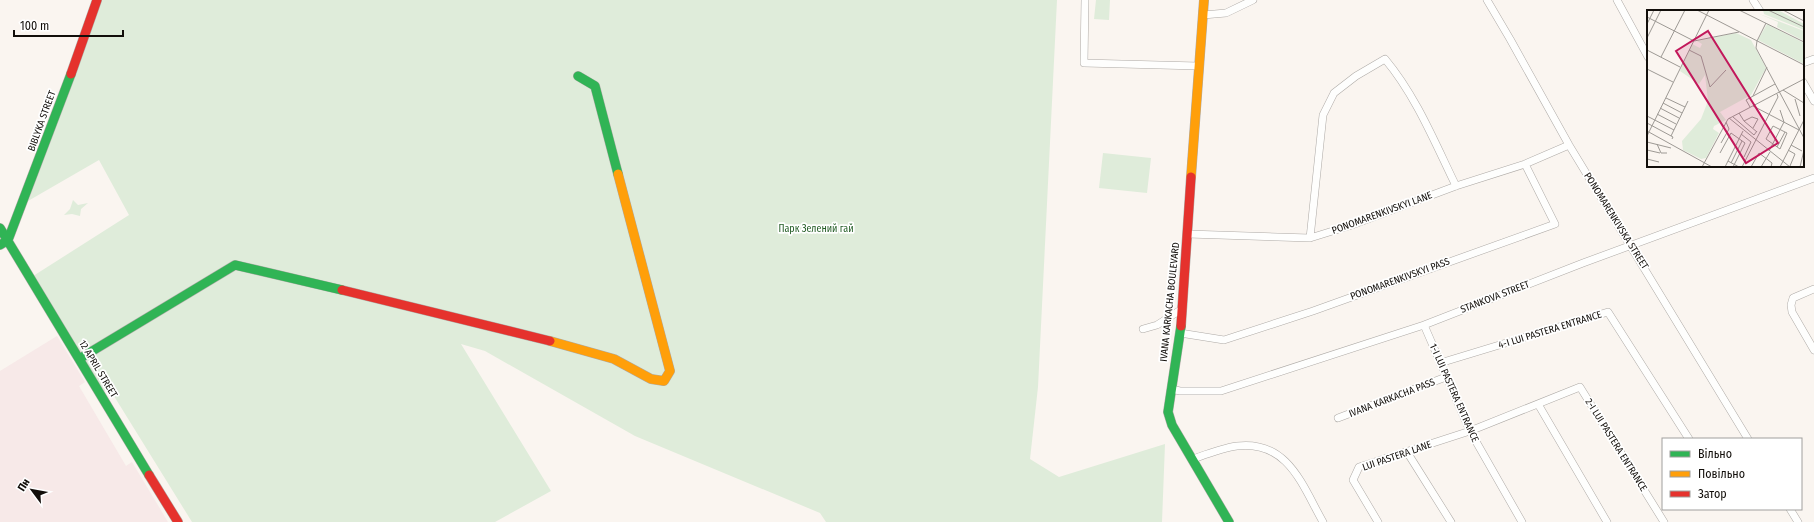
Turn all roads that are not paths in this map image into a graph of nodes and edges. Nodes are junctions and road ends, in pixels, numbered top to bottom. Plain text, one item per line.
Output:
1 (97, 0) edge
2 (1085, 0) edge
3 (1204, 0) edge
4 (1253, 0) edge
5 (1487, 0) edge
6 (1617, 0) edge
7 (1753, 0) edge
8 (1759, 10) edge
9 (1203, 15) junction
10 (1647, 55) edge
11 (1814, 59) edge
12 (1804, 63) edge
13 (1198, 66) junction
14 (578, 76) dead end
15 (1804, 84) edge
16 (1814, 101) edge
17 (1569, 145) junction
18 (1525, 164) junction
19 (1814, 178) edge
20 (1456, 186) junction
21 (0, 228) edge
22 (1188, 234) junction
23 (1310, 238) junction
24 (4, 242) edge
25 (1631, 245) junction
26 (1814, 289) edge
27 (1182, 309) junction
28 (1424, 325) junction
29 (1143, 329) dead end
30 (1180, 333) junction
31 (1814, 350) edge
32 (79, 359) junction
33 (1440, 363) junction
34 (1446, 377) junction
35 (1171, 389) junction
36 (1538, 404) junction
37 (1338, 418) dead end
38 (1470, 431) junction
39 (1688, 438) edge
40 (1747, 438) edge
41 (1407, 452) junction
42 (1193, 459) junction
43 (1791, 510) edge
44 (178, 522) edge
45 (1229, 522) edge
46 (1323, 522) edge
47 (1378, 522) edge
48 (1451, 522) edge
49 (1522, 522) edge
50 (1607, 522) edge
51 (1664, 522) edge
52 (1798, 522) edge

1 - 24 street, BIBLYKA STREET
2 - 13 street
3 - 9 street, IVANA KARKACHA BOULEVARD
4 - 9 street
5 - 17 street, PONOMARENKIVSKA STREET
6 - 10 street
7 - 8 street
9 - 13 street, IVANA KARKACHA BOULEVARD
11 - 12 street
13 - 22 street, IVANA KARKACHA BOULEVARD
14 - 32 street
15 - 16 street
17 - 18 street, PONOMARENKIVSKYI LANE
17 - 25 street, PONOMARENKIVSKA STREET
18 - 20 street, PONOMARENKIVSKYI LANE
18 - 30 street, PONOMARENKIVSKYI PASS
19 - 25 street, STANKOVA STREET
20 - 23 street, PONOMARENKIVSKYI LANE
20 - 23 street
21 - 24 street, 12 APRIL STREET
22 - 23 street, PONOMARENKIVSKYI LANE
22 - 27 street, IVANA KARKACHA BOULEVARD
24 - 32 street, 12 APRIL STREET
25 - 28 street, STANKOVA STREET
25 - 40 street, PONOMARENKIVSKA STREET
26 - 31 street
27 - 29 street
27 - 30 street, IVANA KARKACHA BOULEVARD
28 - 33 street, 1-I LUI PASTERA ENTRANCE
28 - 35 street, STANKOVA STREET
30 - 35 street, IVANA KARKACHA BOULEVARD
32 - 44 street, 12 APRIL STREET
33 - 34 street, 1-I LUI PASTERA ENTRANCE
33 - 39 street, 4-I LUI PASTERA ENTRANCE
34 - 37 street, IVANA KARKACHA PASS
34 - 38 street, 1-I LUI PASTERA ENTRANCE
35 - 42 street, IVANA KARKACHA BOULEVARD
36 - 38 street, 2-I LUI PASTERA ENTRANCE
36 - 50 street
36 - 51 street, 2-I LUI PASTERA ENTRANCE
38 - 41 street, LUI PASTERA LANE
38 - 49 street, 1-I LUI PASTERA ENTRANCE
41 - 47 street, LUI PASTERA LANE
41 - 48 street
42 - 45 street, IVANA KARKACHA BOULEVARD
42 - 46 street
43 - 52 street

